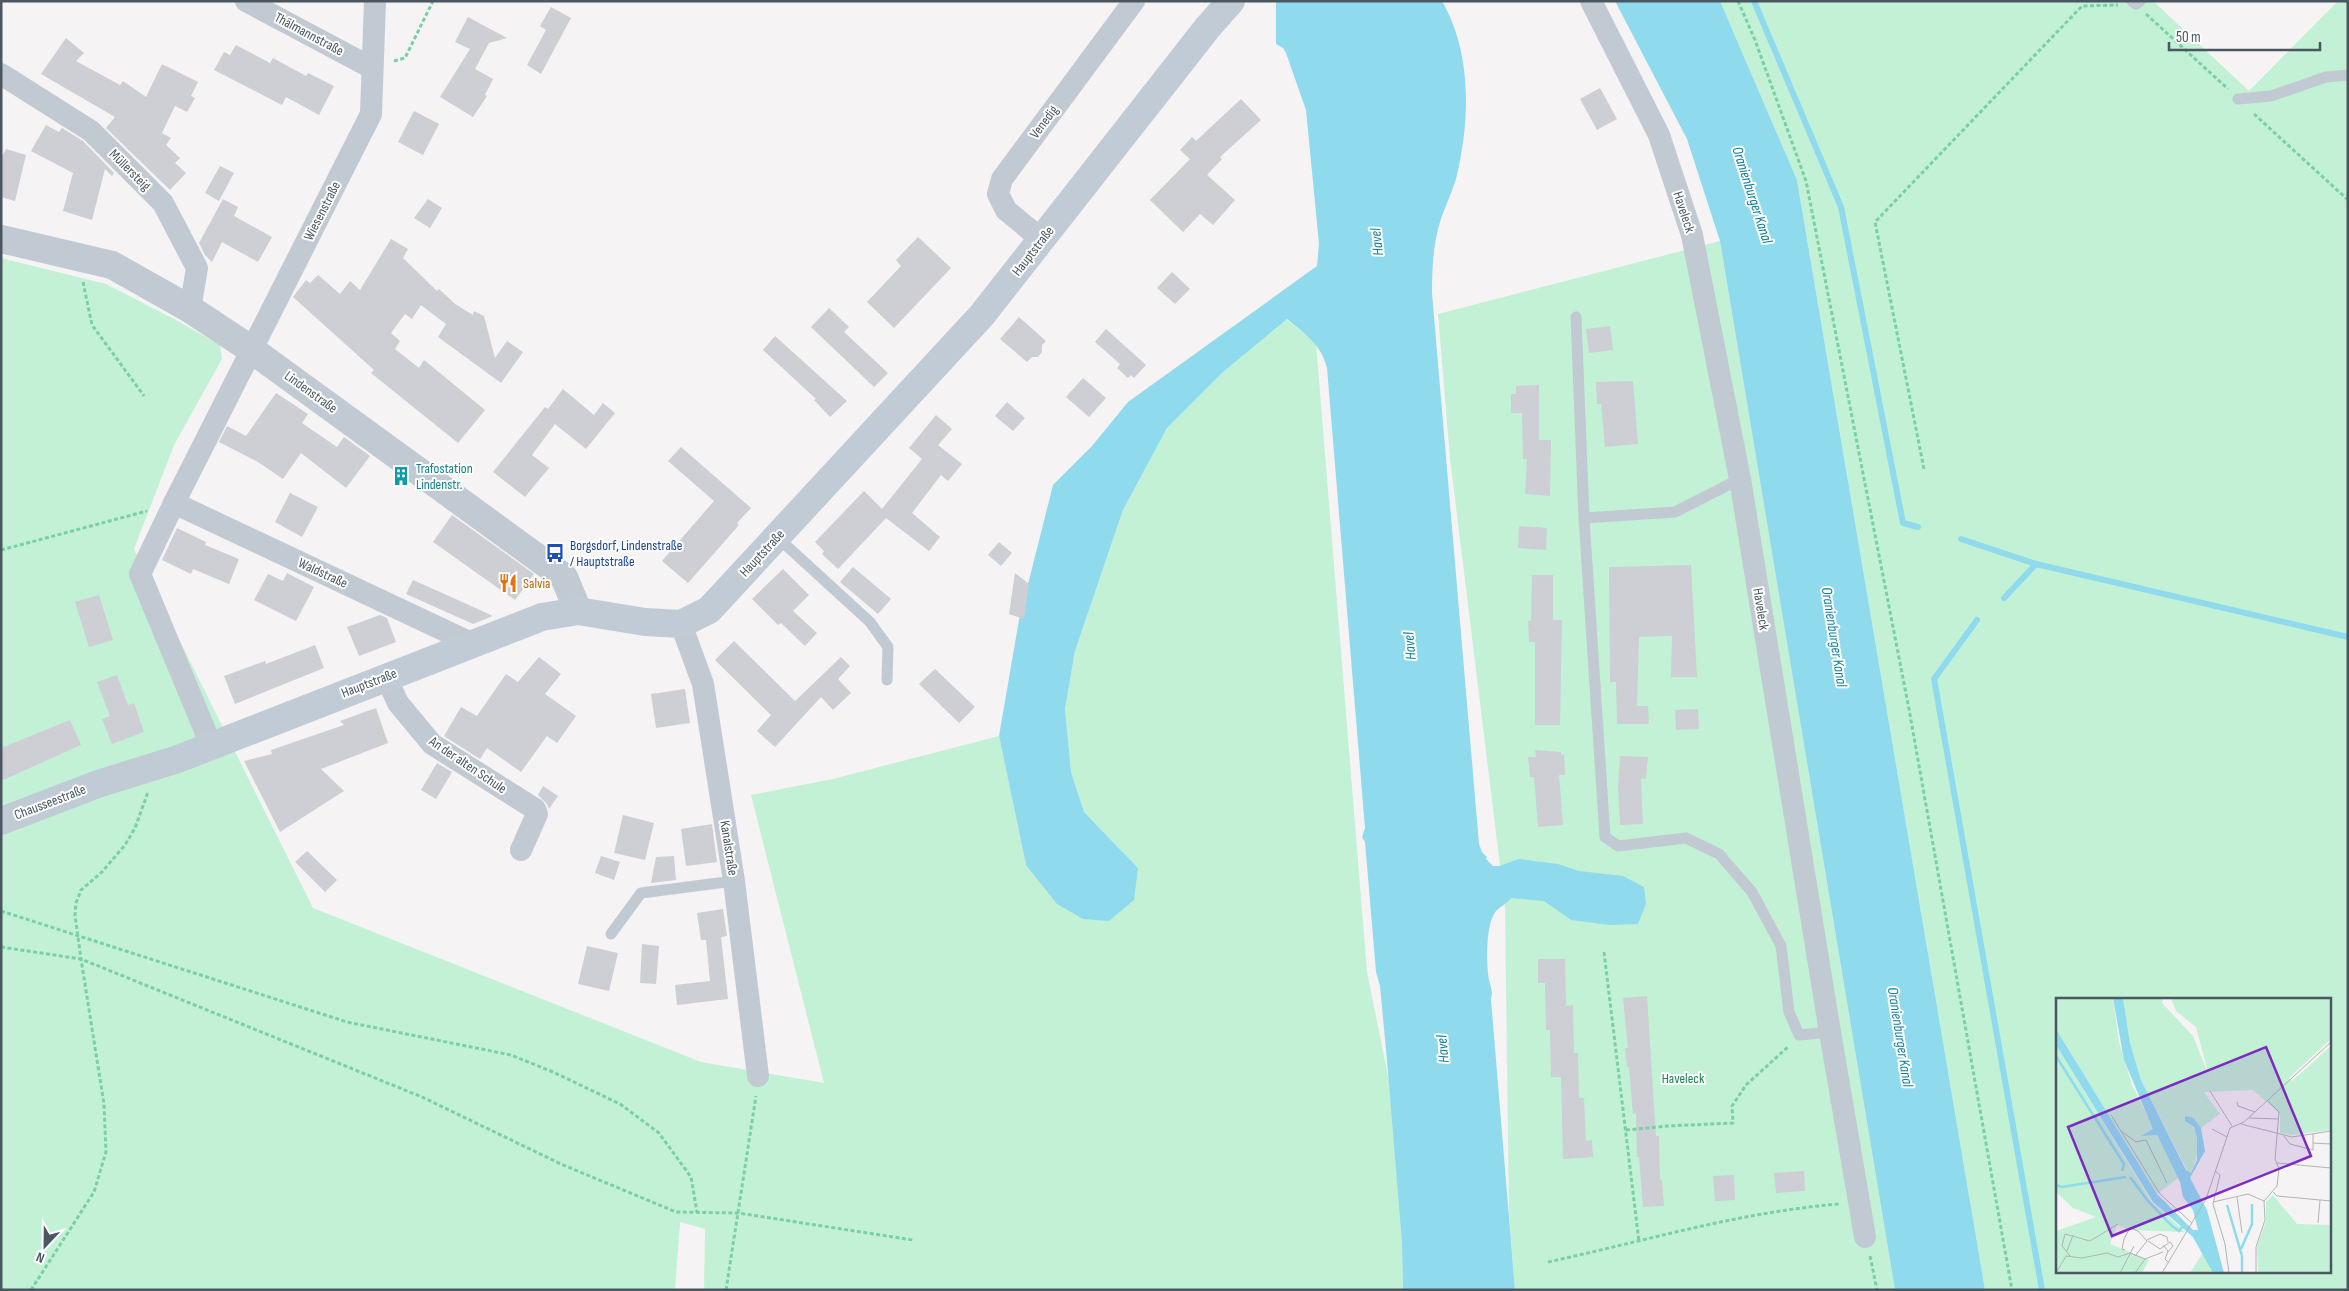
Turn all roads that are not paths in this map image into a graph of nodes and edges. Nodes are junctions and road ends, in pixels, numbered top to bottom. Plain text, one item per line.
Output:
1 (246, 1) edge
2 (375, 1) edge
3 (1134, 1) edge
4 (1231, 1) edge
5 (1592, 1) edge
6 (372, 68) junction
7 (1, 74) edge
8 (2348, 75) edge
9 (2238, 98) road end
10 (1, 239) edge
11 (1042, 240) junction
12 (190, 309) junction
13 (1576, 317) dead end
14 (252, 350) junction
15 (1740, 479) junction
16 (174, 503) junction
17 (1584, 518) junction
18 (777, 537) junction
19 (578, 611) junction
20 (681, 624) junction
21 (472, 643) junction
22 (386, 677) junction
23 (887, 680) dead end
24 (211, 745) junction
25 (98, 784) joint
26 (1, 821) edge
27 (521, 850) dead end
28 (734, 881) junction
29 (611, 934) dead end
30 (1830, 1032) junction
31 (758, 1076) road end
32 (1866, 1236) road end

1 - 6 street, Thälmannstraße
2 - 6 street, Wiesenstraße
3 - 11 street, Venedig
4 - 11 main road, Hauptstraße
5 - 15 street, Haveleck
6 - 14 street, Wiesenstraße
7 - 12 street, Müllersteig
8 - 9 lane
10 - 12 street, Lindenstraße
11 - 18 main road, Hauptstraße
12 - 14 street, Lindenstraße
13 - 17 lane
14 - 16 street
14 - 19 street, Lindenstraße
15 - 17 lane
15 - 30 street, Haveleck
16 - 21 street, Waldstraße
16 - 24 street
17 - 30 lane
18 - 20 main road, Hauptstraße
18 - 23 lane
19 - 20 main road, Hauptstraße
19 - 21 main road, Hauptstraße
20 - 28 street, Kanalstraße
21 - 22 main road, Hauptstraße
22 - 24 main road, Hauptstraße
22 - 27 street, An der alten Schule
24 - 25 main road, Hauptstraße
25 - 26 main road, Chausseestraße
28 - 29 lane
28 - 31 street, Kanalstraße
30 - 32 street, Haveleck

